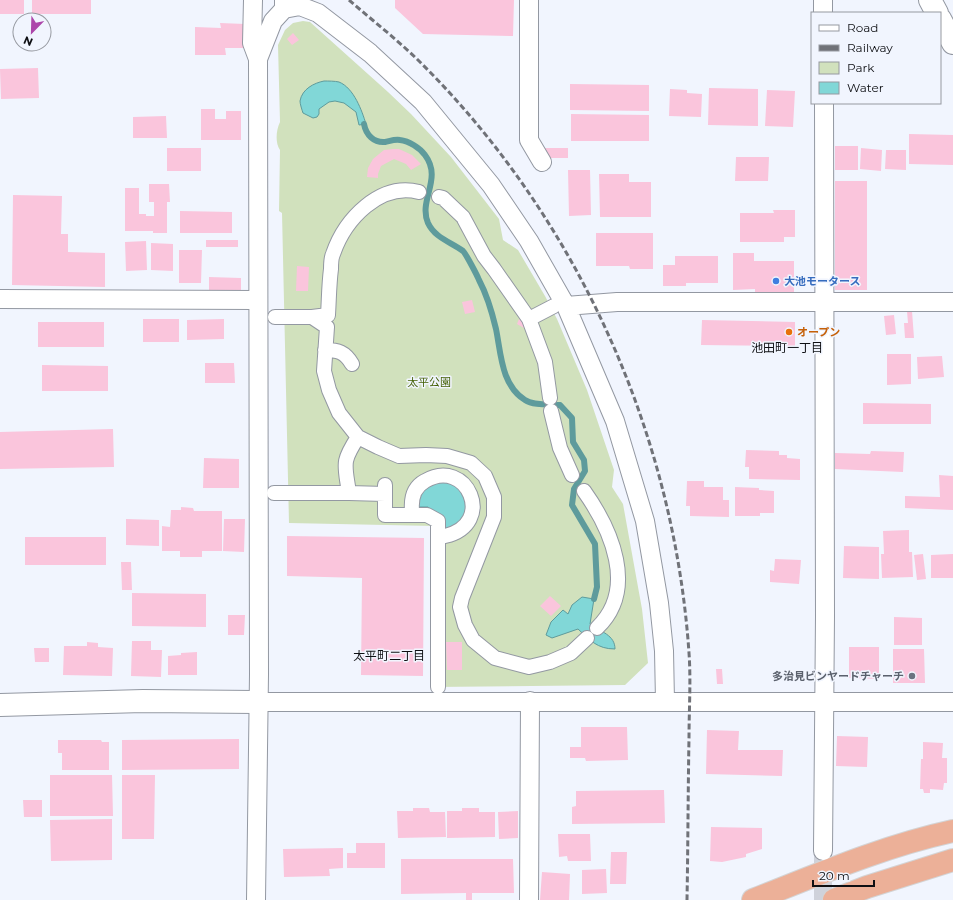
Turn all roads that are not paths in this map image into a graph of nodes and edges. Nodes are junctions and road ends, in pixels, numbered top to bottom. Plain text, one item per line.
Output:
1 (253, 0) edge
2 (302, 0) edge
3 (529, 0) edge
4 (824, 0) edge
5 (930, 0) edge
6 (284, 4) edge
7 (824, 12) edge
8 (936, 12) edge
9 (318, 13) junction
10 (941, 21) edge
11 (953, 43) edge
12 (258, 59) junction
13 (824, 104) edge
14 (542, 162) dead end
15 (420, 192) dead end
16 (439, 197) dead end
17 (0, 299) edge
18 (258, 300) junction
19 (824, 302) junction
20 (953, 302) edge
21 (560, 306) junction
22 (275, 317) dead end
23 (312, 317) junction
24 (529, 320) junction
25 (325, 350) junction
26 (352, 364) dead end
27 (358, 437) junction
28 (572, 475) dead end
29 (584, 491) dead end
30 (274, 493) dead end
31 (349, 493) junction
32 (412, 510) dead end
33 (445, 536) dead end
34 (438, 607) junction
35 (460, 607) junction
36 (597, 628) dead end
37 (587, 638) dead end
38 (438, 687) dead end
39 (530, 701) junction
40 (665, 701) junction
41 (259, 702) junction
42 (824, 702) junction
43 (953, 702) edge
44 (0, 705) edge
45 (953, 830) edge
46 (823, 851) tunnel mouth
47 (953, 860) edge
48 (256, 900) edge
49 (529, 900) edge
50 (753, 900) edge
51 (834, 900) edge

1 - 12 street
2 - 9 street
3 - 14 street
4 - 7 street
5 - 8 street
6 - 9 street
6 - 12 street
9 - 21 street
10 - 11 street
12 - 18 street
13 - 19 street
15 - 23 street
16 - 24 street
17 - 18 street
18 - 41 street
19 - 20 street
19 - 21 street
19 - 42 street
21 - 24 street
21 - 40 street
22 - 23 street
23 - 25 street
24 - 28 street
25 - 26 street
25 - 27 street
27 - 31 street
27 - 35 street
29 - 36 street
30 - 31 street
31 - 34 street
32 - 33 street
34 - 35 street
34 - 38 street
35 - 37 street
39 - 40 street
39 - 41 street
39 - 49 street
40 - 42 street
41 - 44 street
41 - 48 street
42 - 43 street
42 - 46 street
45 - 50 highway
47 - 51 highway

